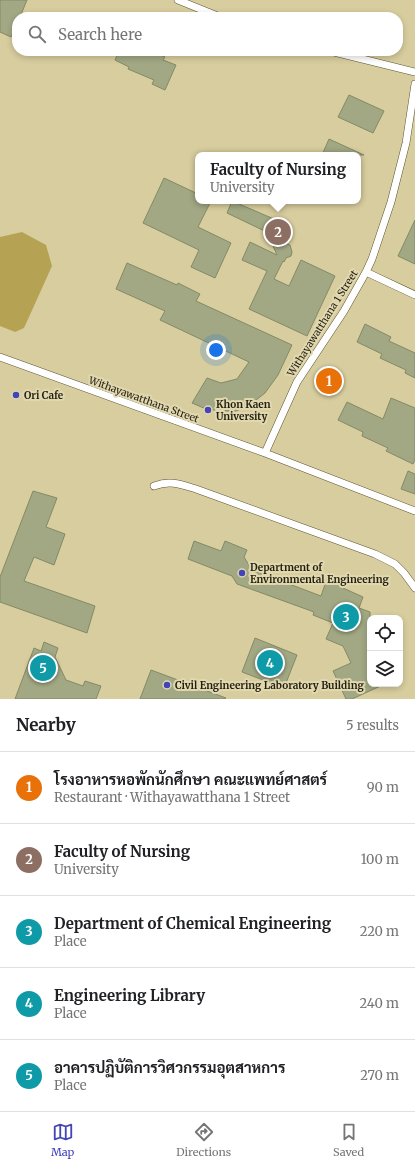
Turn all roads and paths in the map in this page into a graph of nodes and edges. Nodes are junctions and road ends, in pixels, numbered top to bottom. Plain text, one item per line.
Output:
1 (178, 0) edge
2 (208, 12) edge
3 (350, 56) edge
4 (415, 72) edge
5 (415, 84) edge
6 (366, 272) junction
7 (415, 295) edge
8 (0, 357) edge
9 (265, 453) junction
10 (154, 486) dead end
11 (415, 511) edge
12 (415, 588) edge

1 - 2 street
3 - 4 street
5 - 6 street, Withayawatthana 1 Street
6 - 7 street
6 - 9 street, Withayawatthana 1 Street
8 - 9 street, Withayawatthana Street
9 - 11 street, Withayawatthana Street
10 - 12 street

